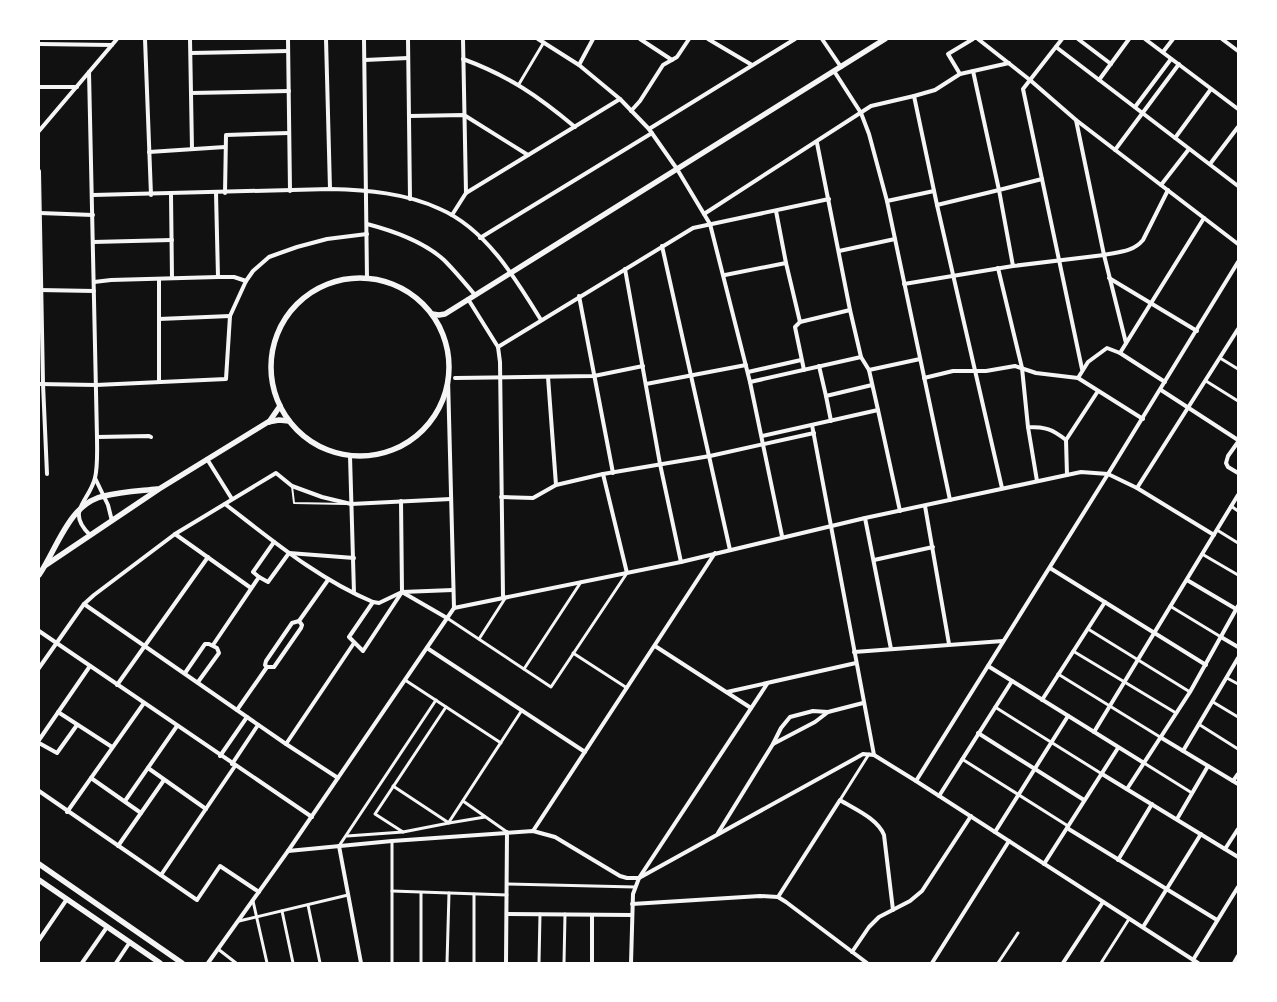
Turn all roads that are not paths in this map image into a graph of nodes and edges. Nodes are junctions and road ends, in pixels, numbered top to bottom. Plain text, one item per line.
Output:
1 (117, 39) edge
2 (145, 39) edge
3 (190, 39) edge
4 (288, 39) edge
5 (326, 39) edge
6 (364, 39) edge
7 (408, 39) edge
8 (463, 39) edge
9 (538, 39) edge
10 (593, 39) edge
11 (640, 39) edge
12 (689, 39) edge
13 (708, 39) edge
14 (795, 39) edge
15 (822, 39) edge
16 (886, 39) edge
17 (973, 39) edge
18 (978, 39) edge
19 (1062, 39) edge
20 (1078, 39) edge
21 (1129, 39) edge
22 (1145, 39) edge
23 (1172, 39) edge
24 (1222, 39) edge
25 (545, 41) edge
26 (39, 44) edge
27 (112, 45) junction
28 (1056, 47) junction
29 (288, 51) junction
30 (1238, 51) edge
31 (1163, 52) junction
32 (191, 53) junction
33 (408, 58) junction
34 (463, 59) junction
35 (1171, 59) junction
36 (365, 60) junction
37 (672, 60) junction
38 (1009, 63) junction
39 (1111, 64) junction
40 (1179, 64) junction
41 (578, 65) junction
42 (752, 65) junction
43 (841, 67) junction
44 (834, 71) junction
45 (973, 71) junction
46 (89, 72) junction
47 (960, 74) junction
48 (1030, 80) junction
49 (1099, 80) junction
50 (518, 84) junction
51 (39, 87) edge
52 (77, 87) junction
53 (1211, 89) junction
54 (289, 91) junction
55 (192, 93) junction
56 (914, 96) junction
57 (620, 99) junction
58 (1135, 107) junction
59 (1238, 109) edge
60 (631, 111) junction
61 (1142, 113) junction
62 (861, 114) junction
63 (464, 115) junction
64 (410, 116) junction
65 (1076, 120) junction
66 (575, 127) junction
67 (1238, 127) edge
68 (649, 129) junction
69 (39, 131) edge
70 (290, 133) junction
71 (652, 133) junction
72 (1174, 138) junction
73 (817, 142) junction
74 (225, 147) junction
75 (192, 149) junction
76 (1189, 149) junction
77 (1115, 150) junction
78 (149, 152) junction
79 (528, 155) junction
80 (1210, 164) junction
81 (677, 169) junction
82 (39, 171) edge
83 (1042, 179) junction
84 (1161, 185) junction
85 (1238, 186) edge
86 (330, 189) junction
87 (367, 190) junction
88 (998, 190) junction
89 (1168, 190) junction
90 (290, 191) junction
91 (934, 191) junction
92 (225, 192) junction
93 (216, 193) junction
94 (171, 194) junction
95 (466, 194) junction
96 (93, 195) junction
97 (151, 195) junction
98 (410, 199) junction
99 (829, 200) junction
100 (887, 200) junction
101 (937, 205) junction
102 (776, 211) junction
103 (40, 213) edge
104 (704, 214) junction
105 (93, 215) junction
106 (452, 215) junction
107 (1204, 218) junction
108 (367, 224) junction
109 (710, 224) junction
110 (367, 234) junction
111 (480, 238) junction
112 (895, 239) junction
113 (172, 240) junction
114 (93, 242) junction
115 (1238, 244) edge
116 (662, 246) junction
117 (839, 252) junction
118 (1104, 255) junction
119 (1059, 261) junction
120 (1238, 262) edge
121 (786, 263) junction
122 (1013, 266) junction
123 (625, 268) junction
124 (998, 268) junction
125 (510, 272) junction
126 (725, 275) junction
127 (952, 275) junction
128 (218, 277) junction
129 (172, 278) junction
130 (367, 278) junction
131 (1109, 278) junction
132 (159, 279) junction
133 (246, 281) junction
134 (94, 282) junction
135 (904, 284) junction
136 (40, 290) edge
137 (94, 291) junction
138 (475, 294) junction
139 (579, 296) junction
140 (468, 299) junction
141 (1151, 303) junction
142 (850, 310) junction
143 (432, 314) junction
144 (445, 314) junction
145 (230, 316) junction
146 (159, 319) junction
147 (541, 320) junction
148 (800, 322) junction
149 (440, 327) junction
150 (1238, 329) edge
151 (1197, 331) junction
152 (1236, 336) edge
153 (1126, 343) junction
154 (498, 346) junction
155 (1120, 353) junction
156 (861, 357) junction
157 (1220, 358) junction
158 (920, 359) junction
159 (801, 360) junction
160 (746, 364) junction
161 (643, 366) junction
162 (819, 366) junction
163 (1022, 368) junction
164 (1238, 368) edge
165 (804, 370) junction
166 (869, 370) junction
167 (1082, 370) junction
168 (975, 371) junction
169 (748, 372) junction
170 (690, 375) junction
171 (594, 376) junction
172 (548, 377) junction
173 (448, 378) junction
174 (455, 378) dead end
175 (500, 378) junction
176 (924, 378) junction
177 (1078, 378) junction
178 (1206, 381) junction
179 (159, 382) junction
180 (750, 382) junction
181 (1165, 382) junction
182 (41, 384) edge
183 (646, 384) junction
184 (96, 385) junction
185 (872, 385) junction
186 (1160, 390) junction
187 (1098, 391) junction
188 (826, 396) junction
189 (1238, 402) edge
190 (280, 406) junction
191 (1188, 408) junction
192 (878, 410) junction
193 (1143, 419) junction
194 (831, 420) junction
195 (289, 421) junction
196 (268, 422) junction
197 (812, 425) junction
198 (1028, 427) junction
199 (814, 433) junction
200 (762, 436) junction
201 (97, 437) junction
202 (150, 438) dead end
203 (1066, 440) junction
204 (1238, 441) edge
205 (764, 444) junction
206 (350, 456) junction
207 (710, 456) junction
208 (207, 459) junction
209 (660, 464) junction
210 (613, 473) junction
211 (1238, 473) edge
212 (47, 474) dead end
213 (603, 474) junction
214 (1108, 474) junction
215 (1067, 475) junction
216 (95, 478) junction
217 (1037, 481) junction
218 (556, 485) junction
219 (292, 486) junction
220 (1002, 488) junction
221 (1136, 488) junction
222 (159, 489) junction
223 (1238, 495) edge
224 (103, 496) junction
225 (501, 497) junction
226 (232, 499) junction
227 (451, 499) junction
228 (950, 500) junction
229 (401, 501) junction
230 (225, 504) junction
231 (351, 504) junction
232 (925, 506) junction
233 (1231, 506) junction
234 (79, 511) junction
235 (900, 511) junction
236 (1238, 511) edge
237 (865, 518) junction
238 (112, 521) junction
239 (832, 526) junction
240 (1217, 530) junction
241 (175, 534) junction
242 (90, 535) junction
243 (1214, 535) junction
244 (782, 536) junction
245 (274, 542) junction
246 (1238, 543) edge
247 (933, 547) junction
248 (730, 550) junction
249 (289, 553) junction
250 (715, 553) junction
251 (1202, 554) junction
252 (208, 557) junction
253 (354, 558) junction
254 (874, 560) junction
255 (681, 562) junction
256 (46, 565) junction
257 (1050, 568) junction
258 (627, 573) junction
259 (39, 575) edge
260 (1238, 575) edge
261 (259, 577) junction
262 (328, 580) junction
263 (1187, 580) junction
264 (581, 582) junction
265 (251, 588) junction
266 (453, 590) junction
267 (402, 592) junction
268 (354, 593) junction
269 (505, 596) junction
270 (373, 602) junction
271 (1105, 602) junction
272 (84, 604) junction
273 (1170, 606) junction
274 (454, 608) junction
275 (1237, 608) edge
276 (447, 618) junction
277 (299, 621) junction
278 (1088, 629) junction
279 (39, 631) edge
280 (1155, 633) junction
281 (1221, 637) junction
282 (479, 639) junction
283 (1004, 641) junction
284 (56, 643) junction
285 (354, 643) junction
286 (949, 644) junction
287 (145, 645) junction
288 (213, 645) junction
289 (655, 646) junction
290 (1238, 647) edge
291 (428, 648) junction
292 (892, 649) junction
293 (1073, 651) junction
294 (854, 652) junction
295 (573, 653) junction
296 (1238, 658) edge
297 (1139, 660) junction
298 (856, 663) junction
299 (1206, 665) junction
300 (90, 666) junction
301 (988, 666) junction
302 (267, 667) junction
303 (39, 668) edge
304 (524, 669) junction
305 (184, 673) junction
306 (1058, 674) junction
307 (1227, 678) junction
308 (405, 680) junction
309 (1012, 681) junction
310 (198, 682) junction
311 (1124, 682) junction
312 (767, 684) junction
313 (1238, 684) edge
314 (117, 685) junction
315 (627, 688) junction
316 (727, 692) junction
317 (1190, 692) junction
318 (436, 700) junction
319 (1042, 700) junction
320 (1213, 702) junction
321 (144, 703) junction
322 (863, 703) junction
323 (1110, 706) junction
324 (446, 707) junction
325 (995, 707) junction
326 (751, 708) junction
327 (237, 710) junction
328 (522, 710) junction
329 (58, 712) junction
330 (828, 712) junction
331 (1176, 713) junction
332 (1068, 716) junction
333 (247, 717) junction
334 (1238, 717) edge
335 (77, 724) junction
336 (258, 725) junction
337 (1200, 725) junction
338 (177, 726) junction
339 (1094, 732) junction
340 (978, 733) junction
341 (1160, 737) junction
342 (39, 742) edge
343 (1052, 742) junction
344 (501, 743) junction
345 (286, 744) junction
346 (773, 744) junction
347 (112, 747) junction
348 (1118, 748) junction
349 (1238, 749) edge
350 (1183, 751) junction
351 (585, 752) junction
352 (872, 754) junction
353 (220, 756) junction
354 (962, 759) junction
355 (1144, 763) junction
356 (233, 765) junction
357 (1208, 766) junction
358 (148, 768) junction
359 (1035, 769) junction
360 (1102, 774) junction
361 (1238, 774) edge
362 (91, 778) junction
363 (338, 778) junction
364 (164, 780) junction
365 (916, 781) junction
366 (1233, 781) junction
367 (1238, 784) edge
368 (393, 786) junction
369 (1127, 789) junction
370 (39, 791) edge
371 (1192, 793) junction
372 (1018, 795) junction
373 (939, 796) junction
374 (840, 800) junction
375 (1084, 800) junction
376 (125, 801) junction
377 (463, 801) junction
378 (1152, 804) junction
379 (206, 809) junction
380 (67, 812) junction
381 (141, 813) junction
382 (971, 816) junction
383 (312, 817) junction
384 (485, 818) junction
385 (1177, 819) junction
386 (449, 822) junction
387 (1067, 827) junction
388 (1238, 829) edge
389 (532, 831) junction
390 (403, 832) junction
391 (508, 832) junction
392 (995, 832) junction
393 (717, 834) junction
394 (1201, 834) junction
395 (347, 836) junction
396 (392, 841) junction
397 (1009, 841) junction
398 (118, 846) junction
399 (340, 846) junction
400 (1225, 849) junction
401 (288, 851) junction
402 (1238, 857) edge
403 (1118, 860) junction
404 (39, 864) edge
405 (1044, 864) junction
406 (161, 876) junction
407 (639, 878) junction
408 (39, 880) edge
409 (508, 884) junction
410 (635, 887) junction
411 (1238, 887) edge
412 (1166, 890) junction
413 (392, 891) junction
414 (259, 892) junction
415 (421, 893) junction
416 (448, 893) junction
417 (474, 894) junction
418 (348, 895) junction
419 (507, 895) junction
420 (778, 897) junction
421 (67, 899) junction
422 (253, 901) junction
423 (1102, 902) junction
424 (632, 904) junction
425 (308, 905) junction
426 (894, 910) junction
427 (282, 911) junction
428 (507, 914) junction
429 (540, 914) junction
430 (565, 914) junction
431 (592, 915) junction
432 (632, 915) junction
433 (257, 917) junction
434 (1129, 919) junction
435 (1217, 920) junction
436 (239, 921) junction
437 (107, 927) junction
438 (1143, 927) junction
439 (1018, 933) dead end
440 (39, 940) edge
441 (130, 942) junction
442 (218, 950) junction
443 (852, 952) junction
444 (1238, 956) edge
445 (1193, 960) junction
446 (82, 963) edge
447 (116, 963) edge
448 (160, 963) edge
449 (182, 963) edge
450 (208, 963) edge
451 (236, 963) edge
452 (267, 963) edge
453 (293, 963) edge
454 (320, 963) edge
455 (361, 963) edge
456 (392, 963) edge
457 (421, 963) edge
458 (447, 963) edge
459 (474, 963) edge
460 (506, 963) edge
461 (539, 963) edge
462 (564, 963) edge
463 (592, 963) edge
464 (631, 963) edge
465 (867, 963) edge
466 (932, 963) edge
467 (998, 963) edge
468 (1063, 963) edge
469 (1101, 963) edge
470 (1198, 963) edge
471 (1234, 963) edge

1 - 27 street
2 - 78 street
3 - 32 street
4 - 29 street
5 - 86 street
6 - 36 street
7 - 33 street
8 - 34 street
9 - 25 street
10 - 41 street
11 - 37 street
12 - 37 street
13 - 42 street
14 - 42 street
15 - 43 street
16 - 43 street
17 - 47 street
18 - 38 street
19 - 28 street
20 - 39 street
21 - 39 street
22 - 31 street
23 - 31 street
24 - 30 street
25 - 41 street
25 - 50 street
26 - 27 street
27 - 46 street
28 - 48 street
28 - 49 street
29 - 32 street
29 - 54 street
31 - 35 street
32 - 55 street
33 - 36 street
33 - 64 street
34 - 50 street
34 - 63 street
35 - 40 street
35 - 58 street
36 - 87 street
37 - 60 street
38 - 45 street
38 - 48 street
39 - 49 street
40 - 53 street
40 - 61 street
41 - 57 street
42 - 68 street
43 - 44 street
44 - 62 street
44 - 81 street
45 - 47 street
45 - 88 street
46 - 52 street
46 - 96 street
47 - 56 street
48 - 65 street
48 - 83 street
49 - 58 street
50 - 66 street
51 - 52 street
52 - 69 street
53 - 59 street
53 - 72 street
54 - 55 street
54 - 70 street
55 - 75 street
56 - 62 street
56 - 91 street
57 - 60 street
57 - 66 street
58 - 61 street
60 - 68 street
61 - 72 street
61 - 77 street
62 - 73 street
62 - 100 street
63 - 64 street
63 - 79 street
63 - 95 street
64 - 98 street
65 - 77 street
65 - 118 street
66 - 79 street
67 - 80 street
68 - 71 street
70 - 74 street
70 - 90 street
71 - 81 street
71 - 111 street
72 - 76 street
73 - 99 street
73 - 104 street
74 - 75 street
74 - 92 street
75 - 78 street
76 - 80 street
76 - 84 street
77 - 84 street
78 - 97 street
79 - 95 street
80 - 85 street
81 - 104 street
81 - 125 street
82 - 103 street
83 - 88 street
83 - 119 street
84 - 89 street
86 - 87 street
86 - 90 street
87 - 98 street
87 - 108 street
88 - 101 street
88 - 122 street
89 - 107 street
89 - 118 street
90 - 92 street
91 - 100 street
91 - 101 street
92 - 93 street
93 - 94 street
93 - 128 street
94 - 97 street
94 - 113 street
95 - 106 street
96 - 97 street
96 - 105 street
98 - 106 street
99 - 102 street
99 - 117 street
100 - 112 street
101 - 127 street
102 - 109 street
102 - 121 street
103 - 105 street
103 - 136 street
104 - 109 street
105 - 114 street
106 - 111 street
107 - 115 street
107 - 141 street
108 - 110 street
108 - 138 street
109 - 116 street
109 - 126 street
110 - 130 street
110 - 133 street
111 - 125 street
112 - 117 street
112 - 135 street
113 - 114 street
113 - 129 street
114 - 134 street
116 - 123 street
116 - 170 street
117 - 142 street
118 - 119 street
118 - 131 street
119 - 122 street
119 - 167 street
120 - 151 street
121 - 126 street
121 - 148 street
122 - 124 street
123 - 139 street
123 - 161 street
124 - 127 street
124 - 163 street
125 - 138 street
125 - 147 street
126 - 160 street
127 - 135 street
127 - 168 street
128 - 129 street
128 - 133 street
129 - 132 street
130 - 143 street
130 - 190 street
131 - 141 street
131 - 153 street
132 - 134 street
132 - 146 street
133 - 145 street
134 - 137 street
135 - 158 street
136 - 137 street
136 - 182 street
137 - 184 street
138 - 140 street
139 - 147 street
139 - 171 street
140 - 144 street
140 - 154 street
141 - 151 street
141 - 153 street
142 - 148 street
142 - 156 street
143 - 144 street
143 - 149 street
144 - 149 street
145 - 146 street
145 - 179 street
146 - 179 street
147 - 154 street
148 - 159 street
149 - 173 street
150 - 152 street
151 - 181 street
152 - 157 street
153 - 155 street
154 - 175 street
155 - 167 street
155 - 181 street
156 - 162 street
156 - 166 street
157 - 164 street
157 - 178 street
158 - 166 street
158 - 176 street
159 - 165 street
159 - 169 street
160 - 169 street
160 - 170 street
161 - 171 street
161 - 183 street
162 - 165 street
162 - 188 street
163 - 168 street
163 - 177 street
163 - 198 street
165 - 180 street
166 - 185 street
167 - 177 street
168 - 176 street
168 - 220 street
169 - 180 street
170 - 183 street
170 - 207 street
171 - 172 street
171 - 210 street
172 - 175 street
172 - 218 street
173 - 206 street
173 - 227 street
174 - 175 street
175 - 225 street
176 - 228 street
177 - 187 street
178 - 189 street
178 - 191 street
179 - 184 street
180 - 200 street
181 - 186 street
182 - 184 street
182 - 212 street
183 - 209 street
184 - 201 street
185 - 188 street
185 - 192 street
186 - 191 street
186 - 193 street
187 - 193 street
187 - 203 street
188 - 194 street
190 - 195 street
190 - 196 street
191 - 204 street
191 - 221 street
192 - 194 street
192 - 235 street
193 - 214 street
194 - 197 street
195 - 196 street
195 - 206 street
196 - 208 street
197 - 199 street
197 - 200 street
198 - 203 street
198 - 217 street
199 - 205 street
199 - 239 street
200 - 205 street
201 - 202 street
201 - 216 street
203 - 215 street
204 - 211 street
205 - 207 street
205 - 244 street
206 - 231 street
207 - 209 street
207 - 248 street
208 - 222 street
208 - 226 street
209 - 210 street
209 - 255 street
210 - 213 street
213 - 218 street
213 - 258 street
214 - 215 street
214 - 221 street
214 - 257 street
215 - 217 street
216 - 224 street
216 - 234 street
217 - 220 street
218 - 225 street
219 - 226 street
219 - 231 street
219 - 231 lane
220 - 228 street
221 - 243 street
222 - 224 street
222 - 238 street
223 - 233 street
224 - 234 street
224 - 238 street
225 - 269 street
226 - 230 street
227 - 229 street
227 - 266 street
228 - 232 street
229 - 231 street
229 - 267 street
230 - 241 street
230 - 245 street
231 - 253 street
232 - 235 street
232 - 247 street
233 - 236 street
233 - 240 street
234 - 242 street
234 - 256 street
235 - 237 street
237 - 239 street
237 - 254 street
238 - 242 street
239 - 244 street
239 - 294 street
240 - 243 street
240 - 246 street
241 - 252 street
241 - 272 street
242 - 256 street
243 - 251 street
244 - 248 street
245 - 249 street
245 - 261 street
247 - 254 street
247 - 286 street
248 - 250 street
249 - 253 street
249 - 261 street
249 - 262 street
250 - 255 street
250 - 289 street
251 - 260 street
251 - 263 street
252 - 265 street
252 - 287 street
253 - 268 street
254 - 292 street
255 - 258 street
256 - 259 street
257 - 271 street
257 - 283 street
258 - 264 street
258 - 295 street
261 - 265 street
262 - 268 street
262 - 277 street
263 - 273 street
263 - 275 street
264 - 269 street
264 - 304 street
265 - 288 street
266 - 267 street
266 - 274 street
267 - 270 street
267 - 276 street
267 - 285 street
268 - 270 street
269 - 274 street
269 - 282 street
270 - 285 street
271 - 278 street
271 - 280 street
272 - 284 street
272 - 287 street
273 - 280 street
273 - 281 street
274 - 276 street
275 - 281 street
276 - 282 street
276 - 291 street
277 - 302 street
277 - 302 street
278 - 293 street
278 - 297 street
279 - 284 street
280 - 297 street
280 - 299 street
281 - 290 street
281 - 299 street
282 - 304 street
283 - 286 street
283 - 301 street
284 - 300 street
284 - 303 street
285 - 345 street
286 - 292 street
287 - 305 street
287 - 314 street
288 - 305 street
288 - 310 street
289 - 315 street
289 - 316 street
291 - 308 street
291 - 328 street
292 - 294 street
293 - 306 street
293 - 311 street
294 - 298 street
295 - 304 street
295 - 315 street
296 - 307 street
297 - 311 street
297 - 317 street
298 - 312 street
298 - 322 street
299 - 317 street
300 - 314 street
300 - 329 street
301 - 309 street
301 - 365 street
302 - 327 street
305 - 310 street
306 - 319 street
306 - 323 street
307 - 313 street
307 - 320 street
308 - 318 street
308 - 363 street
309 - 319 street
309 - 325 street
310 - 327 street
311 - 323 street
311 - 331 street
312 - 316 street
312 - 326 street
314 - 321 street
315 - 351 street
316 - 326 street
317 - 331 street
318 - 324 street
318 - 395 street
319 - 332 street
320 - 334 street
320 - 337 street
321 - 338 street
321 - 347 street
322 - 330 street
322 - 352 street
323 - 339 street
323 - 341 street
324 - 344 street
324 - 368 street
325 - 340 street
325 - 343 street
326 - 407 street
327 - 333 street
328 - 344 street
328 - 351 street
329 - 335 street
329 - 342 street
330 - 346 street
330 - 346 street
331 - 341 street
332 - 339 street
332 - 343 street
333 - 336 street
333 - 353 street
335 - 342 street
335 - 347 street
336 - 345 street
336 - 356 street
337 - 349 street
337 - 350 street
338 - 353 street
338 - 358 street
339 - 348 street
340 - 354 street
340 - 359 street
341 - 350 street
341 - 355 street
343 - 359 street
343 - 360 street
344 - 377 street
345 - 363 street
346 - 393 street
347 - 362 street
348 - 355 street
348 - 360 street
350 - 357 street
351 - 389 street
352 - 365 street
352 - 374 street
352 - 393 street
353 - 356 street
354 - 372 street
354 - 373 street
355 - 369 street
355 - 371 street
356 - 379 street
356 - 383 street
357 - 366 street
357 - 371 street
358 - 364 street
358 - 376 street
359 - 372 street
359 - 375 street
360 - 369 street
360 - 375 street
361 - 366 street
362 - 376 street
362 - 380 street
363 - 383 street
364 - 379 street
364 - 381 street
365 - 373 street
366 - 367 street
368 - 386 street
368 - 390 street
369 - 378 street
370 - 380 street
371 - 385 street
372 - 387 street
372 - 392 street
373 - 382 street
374 - 420 street
374 - 426 street
375 - 387 street
376 - 381 street
377 - 384 street
377 - 386 street
378 - 385 street
378 - 403 street
379 - 406 street
380 - 398 street
381 - 398 street
382 - 392 street
382 - 426 street
383 - 401 street
384 - 386 street
384 - 391 street
385 - 394 street
386 - 390 street
387 - 403 street
387 - 405 street
388 - 400 street
389 - 391 street
389 - 407 street
390 - 395 street
391 - 396 street
391 - 409 street
392 - 397 street
393 - 407 street
394 - 400 street
394 - 412 street
395 - 399 street
396 - 399 street
396 - 413 street
397 - 405 street
397 - 466 street
398 - 406 street
399 - 401 street
399 - 418 street
400 - 402 street
401 - 414 street
403 - 412 street
404 - 449 street
405 - 423 street
406 - 414 street
407 - 410 street
408 - 421 street
409 - 410 street
409 - 419 street
410 - 424 street
411 - 435 street
412 - 435 street
412 - 438 street
413 - 415 street
413 - 456 street
414 - 422 street
415 - 416 street
415 - 457 street
416 - 417 street
416 - 458 street
417 - 419 street
417 - 459 street
418 - 425 street
418 - 455 street
419 - 428 street
420 - 424 street
420 - 443 street
421 - 437 street
421 - 440 street
422 - 433 street
422 - 436 street
423 - 434 street
423 - 468 street
424 - 432 street
425 - 427 street
425 - 454 street
426 - 443 street
427 - 433 street
427 - 453 street
428 - 429 street
428 - 460 street
429 - 430 street
429 - 461 street
430 - 431 street
430 - 462 street
431 - 432 street
431 - 463 street
432 - 464 street
433 - 436 street
433 - 452 street
434 - 438 street
434 - 469 street
435 - 445 street
436 - 442 street
437 - 441 street
437 - 446 street
438 - 445 street
439 - 467 street
441 - 447 street
441 - 448 street
442 - 450 street
442 - 451 street
443 - 465 street
444 - 471 street
445 - 470 street

